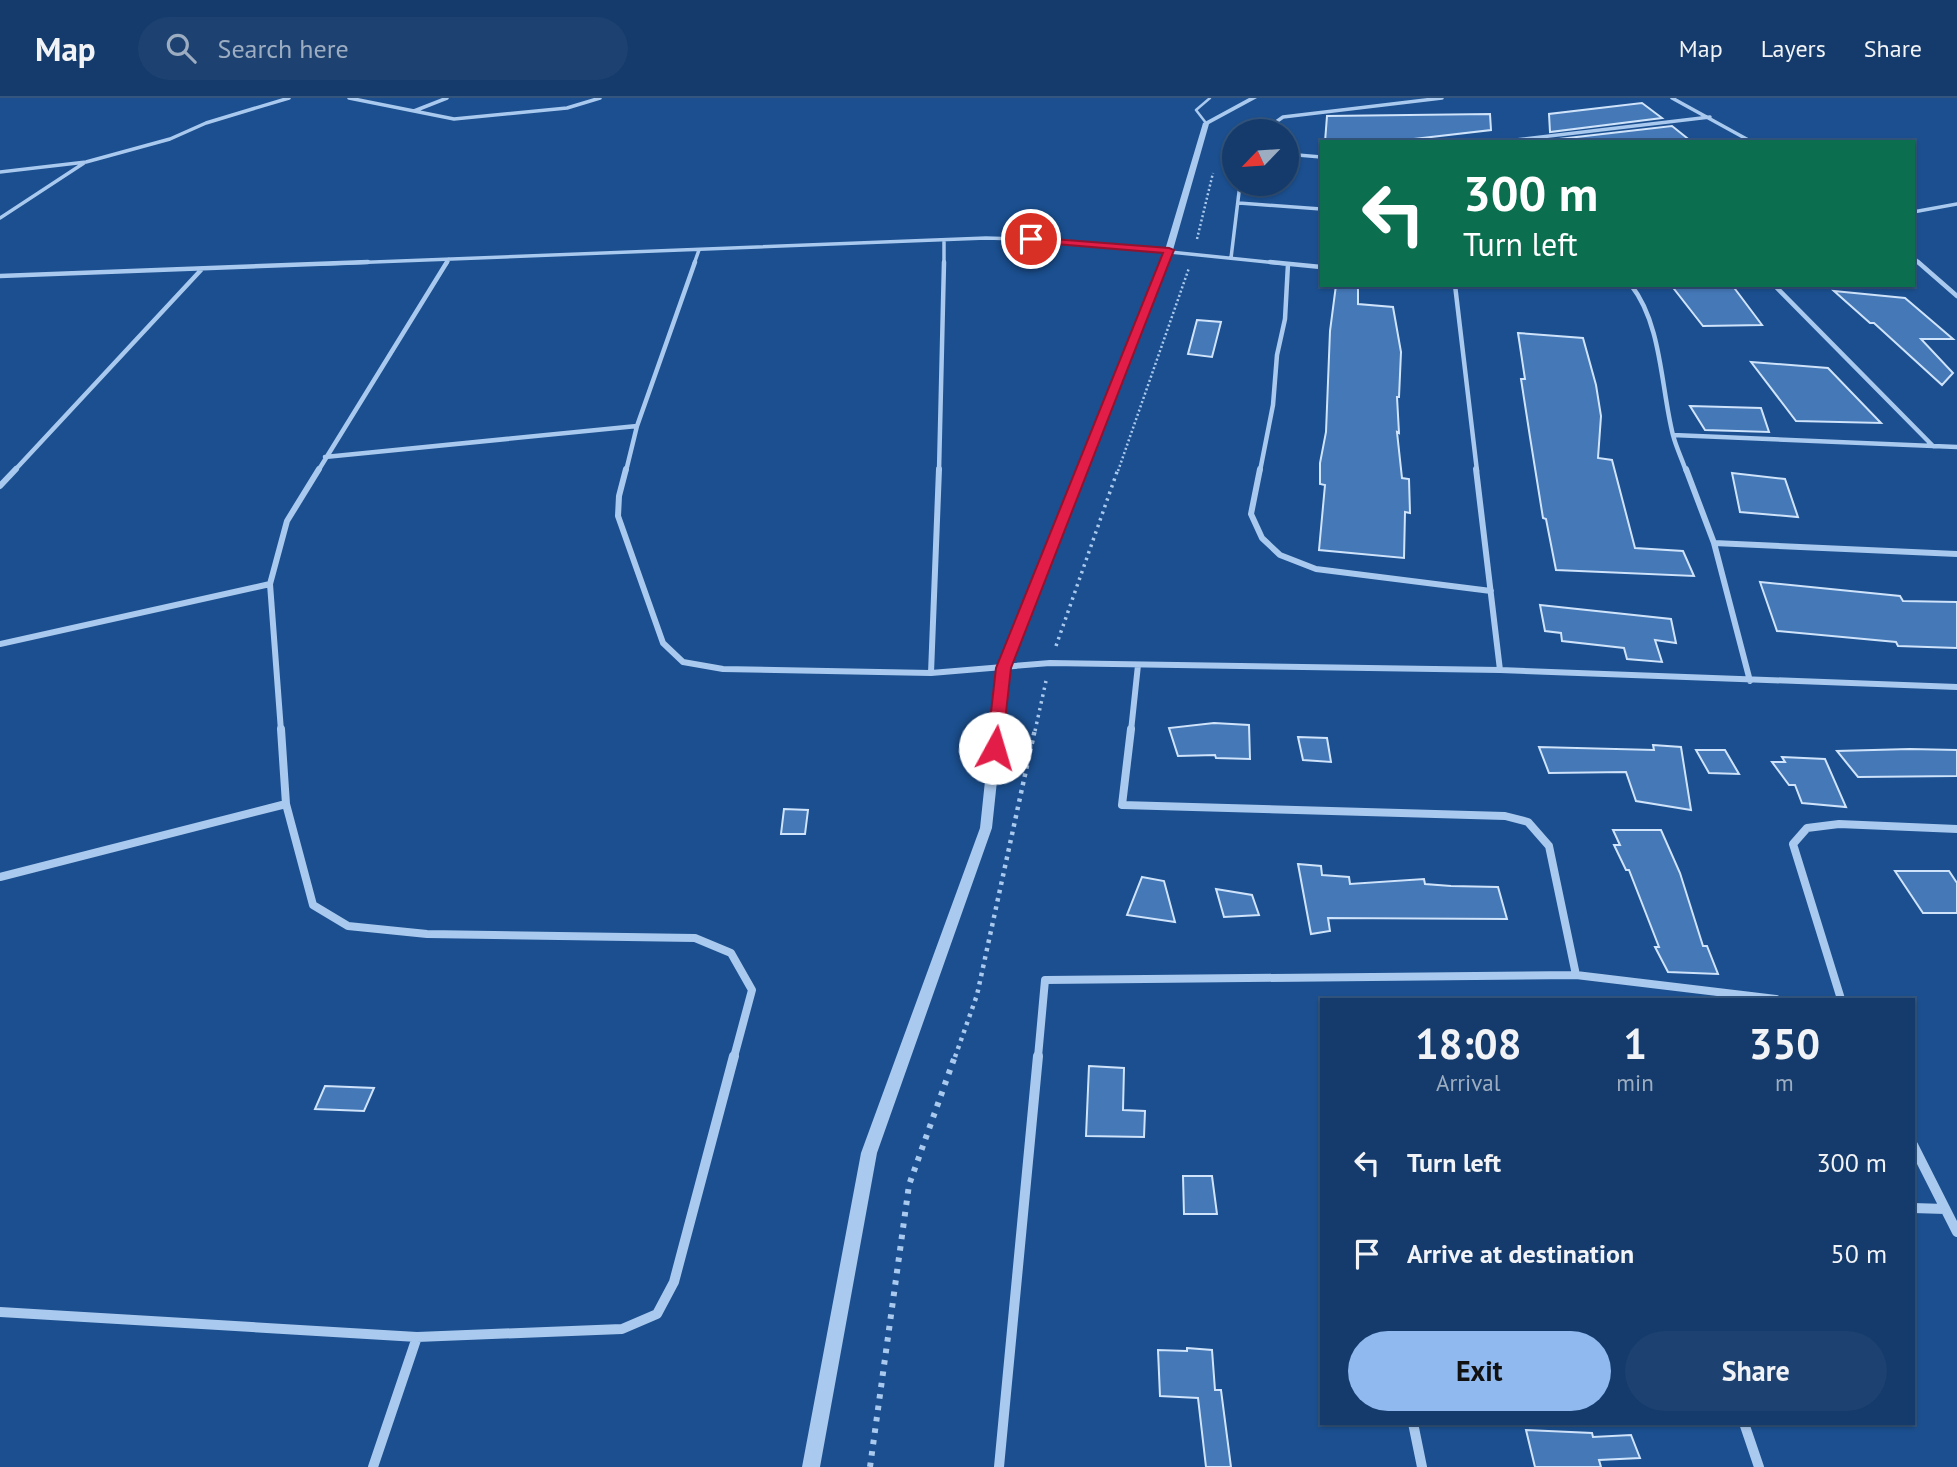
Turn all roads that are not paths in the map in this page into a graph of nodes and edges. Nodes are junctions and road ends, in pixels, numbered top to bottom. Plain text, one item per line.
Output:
1 (289, 98) edge
2 (349, 98) edge
3 (447, 98) edge
4 (600, 98) edge
5 (1210, 98) edge
6 (1254, 98) edge
7 (1441, 98) edge
8 (1672, 98) edge
9 (413, 111) junction
10 (1710, 117) junction
11 (1280, 119) edge
12 (1206, 123) junction
13 (1516, 140) edge
14 (1749, 140) edge
15 (1299, 155) edge
16 (1320, 157) edge
17 (86, 162) junction
18 (0, 172) edge
19 (1240, 196) edge
20 (1239, 203) junction
21 (1957, 204) edge
22 (1320, 209) edge
23 (1915, 212) edge
24 (0, 218) edge
25 (944, 242) junction
26 (699, 250) junction
27 (1169, 250) junction
28 (1231, 258) junction
29 (449, 259) junction
30 (1915, 259) edge
31 (1288, 264) junction
32 (1320, 267) edge
33 (201, 270) junction
34 (0, 276) edge
35 (1455, 287) edge
36 (1633, 287) edge
37 (1776, 287) edge
38 (1957, 296) edge
39 (637, 426) junction
40 (1673, 435) junction
41 (1934, 447) junction
42 (1957, 447) edge
43 (325, 457) junction
44 (0, 486) edge
45 (1714, 543) junction
46 (1957, 554) edge
47 (270, 584) junction
48 (1491, 591) junction
49 (0, 644) edge
50 (1138, 665) junction
51 (1003, 668) junction
52 (1500, 670) junction
53 (931, 673) junction
54 (1750, 681) junction
55 (1957, 687) edge
56 (286, 804) junction
57 (1957, 829) edge
58 (0, 877) edge
59 (1576, 975) junction
60 (1768, 998) edge
61 (1841, 998) edge
62 (1915, 1149) edge
63 (1915, 1208) edge
64 (1945, 1209) junction
65 (1957, 1232) edge
66 (0, 1312) edge
67 (417, 1337) junction
68 (1413, 1425) edge
69 (1745, 1425) edge
70 (373, 1467) edge
71 (811, 1467) edge
72 (999, 1467) edge
73 (1422, 1467) edge
74 (1759, 1467) edge

1 - 17 street
2 - 9 street
3 - 9 street
4 - 9 street
5 - 12 lane
6 - 12 street
7 - 11 street
8 - 10 street
10 - 13 street
10 - 14 street
12 - 27 street
15 - 16 street
17 - 18 street
17 - 24 street
19 - 20 street
20 - 22 street
20 - 28 street
21 - 23 street
25 - 26 street
25 - 27 street
25 - 53 street
26 - 29 street
26 - 39 street
27 - 28 street
27 - 51 street
28 - 31 street
29 - 33 street
29 - 43 street
30 - 38 street
31 - 32 street
31 - 48 street
33 - 34 street
33 - 44 street
35 - 48 street
36 - 40 street
37 - 41 street
39 - 43 street
39 - 53 street
40 - 41 street
40 - 45 street
41 - 42 street
43 - 47 street
45 - 46 street
45 - 54 street
47 - 49 street
47 - 56 street
48 - 52 street
50 - 51 street
50 - 52 street
50 - 59 street
51 - 53 street
51 - 71 street
52 - 54 street
54 - 55 street
56 - 58 street
56 - 67 street
57 - 61 street
59 - 60 street
59 - 72 street
62 - 64 street
63 - 64 street
64 - 65 street
66 - 67 street
67 - 70 street
68 - 73 street
69 - 74 street

